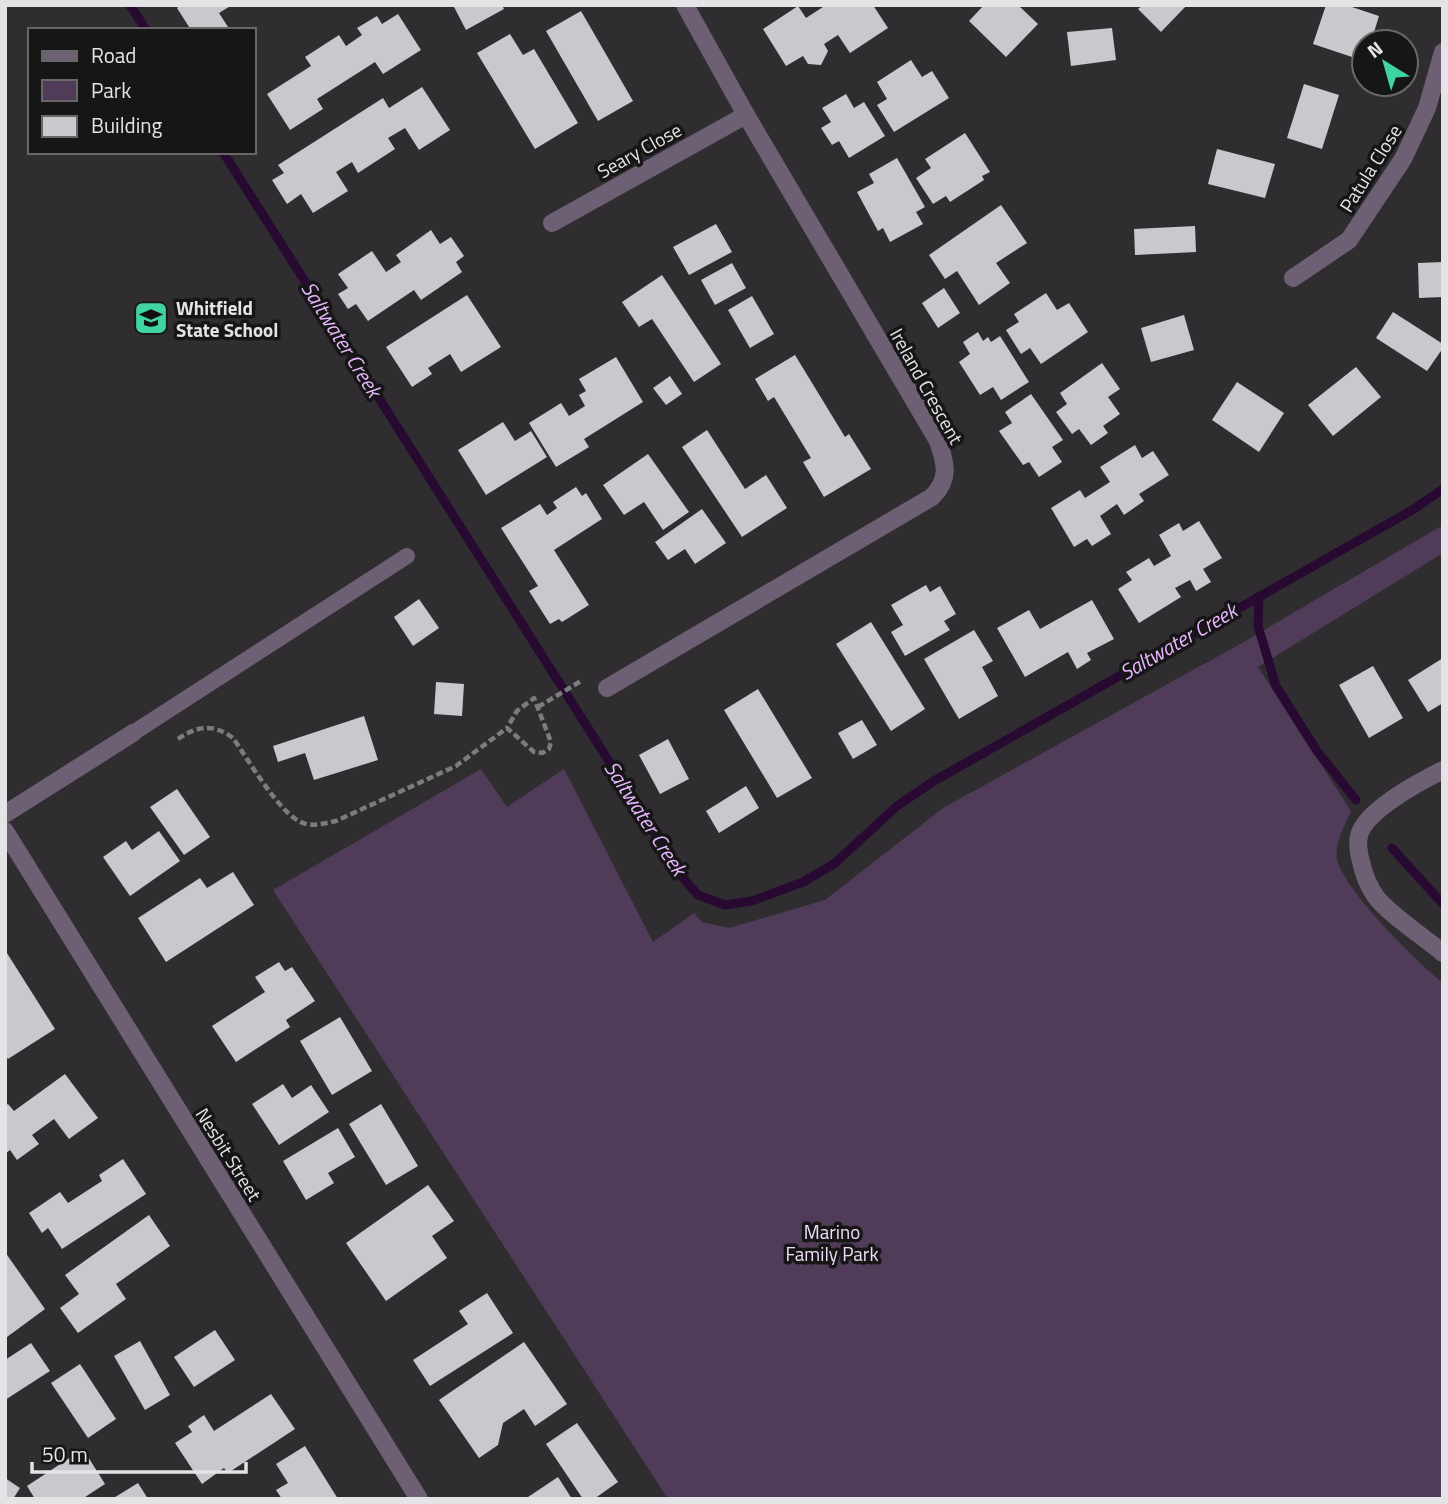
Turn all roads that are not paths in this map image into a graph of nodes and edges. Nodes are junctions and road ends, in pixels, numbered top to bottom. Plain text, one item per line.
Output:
1 (684, 5) edge
2 (1443, 52) edge
3 (746, 115) junction
4 (552, 223) dead end
5 (1293, 278) dead end
6 (407, 556) dead end
7 (607, 688) dead end
8 (133, 733) joint
9 (1443, 770) edge
10 (5, 814) edge
11 (5, 831) edge
12 (1443, 953) edge
13 (419, 1499) edge

1 - 3 street, Ireland Crescent
2 - 5 street, Patula Close
3 - 4 street, Seary Close
3 - 7 street, Ireland Crescent
6 - 8 lane
8 - 10 street
9 - 12 street
11 - 13 street, Nesbit Street

